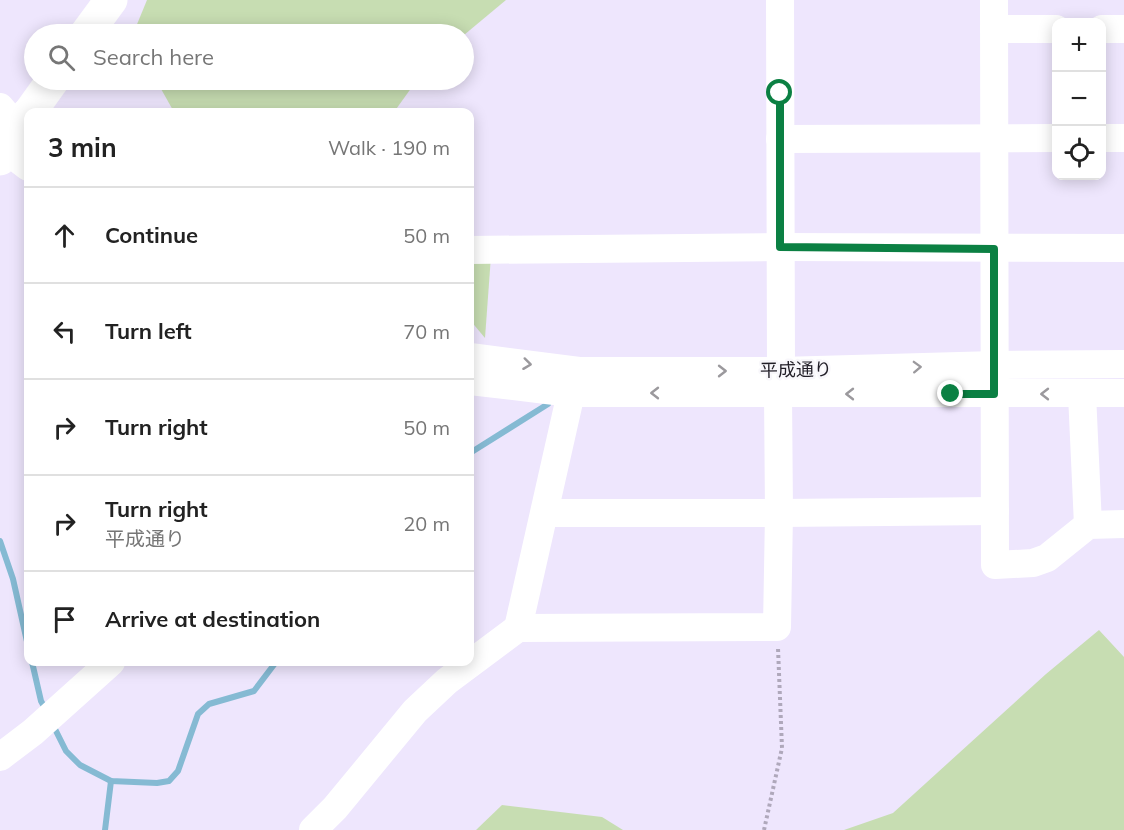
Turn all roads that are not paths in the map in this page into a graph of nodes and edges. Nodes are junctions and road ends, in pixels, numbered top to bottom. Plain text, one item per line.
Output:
1 (111, 0) edge
2 (780, 0) edge
3 (994, 0) edge
4 (93, 24) edge
5 (994, 29) junction
6 (1052, 29) edge
7 (1106, 29) edge
8 (1124, 29) edge
9 (46, 90) edge
10 (34, 108) edge
11 (24, 122) edge
12 (15, 135) edge
13 (994, 138) junction
14 (1052, 138) edge
15 (1106, 138) edge
16 (1124, 138) edge
17 (780, 139) junction
18 (780, 247) junction
19 (1124, 248) edge
20 (994, 249) junction
21 (474, 250) edge
22 (474, 358) edge
23 (1124, 364) edge
24 (995, 365) junction
25 (474, 381) edge
26 (575, 382) junction
27 (779, 382) junction
28 (1124, 393) edge
29 (994, 394) junction
30 (1082, 394) junction
31 (995, 511) junction
32 (545, 513) junction
33 (779, 513) junction
34 (1112, 527) edge
35 (518, 628) junction
36 (474, 661) edge
37 (107, 666) edge
38 (467, 666) edge
39 (0, 757) edge
40 (313, 830) edge

1 - 4 main road
2 - 17 street
3 - 5 street
5 - 6 street
5 - 13 street
7 - 8 street
9 - 10 main road
11 - 12 main road
13 - 14 street
13 - 17 street
13 - 20 street
15 - 16 street
17 - 18 street
18 - 20 street
18 - 21 street
18 - 27 street
19 - 20 street
20 - 24 street
22 -> 26 street, 平成通り
23 - 24 street, 平成通り
27 -> 24 street, 平成通り
24 - 29 street
25 - 26 street, 平成通り
26 - 27 street, 平成通り
26 - 32 street
29 -> 27 street, 平成通り
27 - 33 street
28 - 30 street, 平成通り
30 -> 29 street, 平成通り
29 - 31 street
30 - 34 street
31 - 33 street
31 - 34 street
32 - 33 street
32 - 35 street
33 - 35 street
35 - 36 street
37 - 39 street
38 - 40 street

